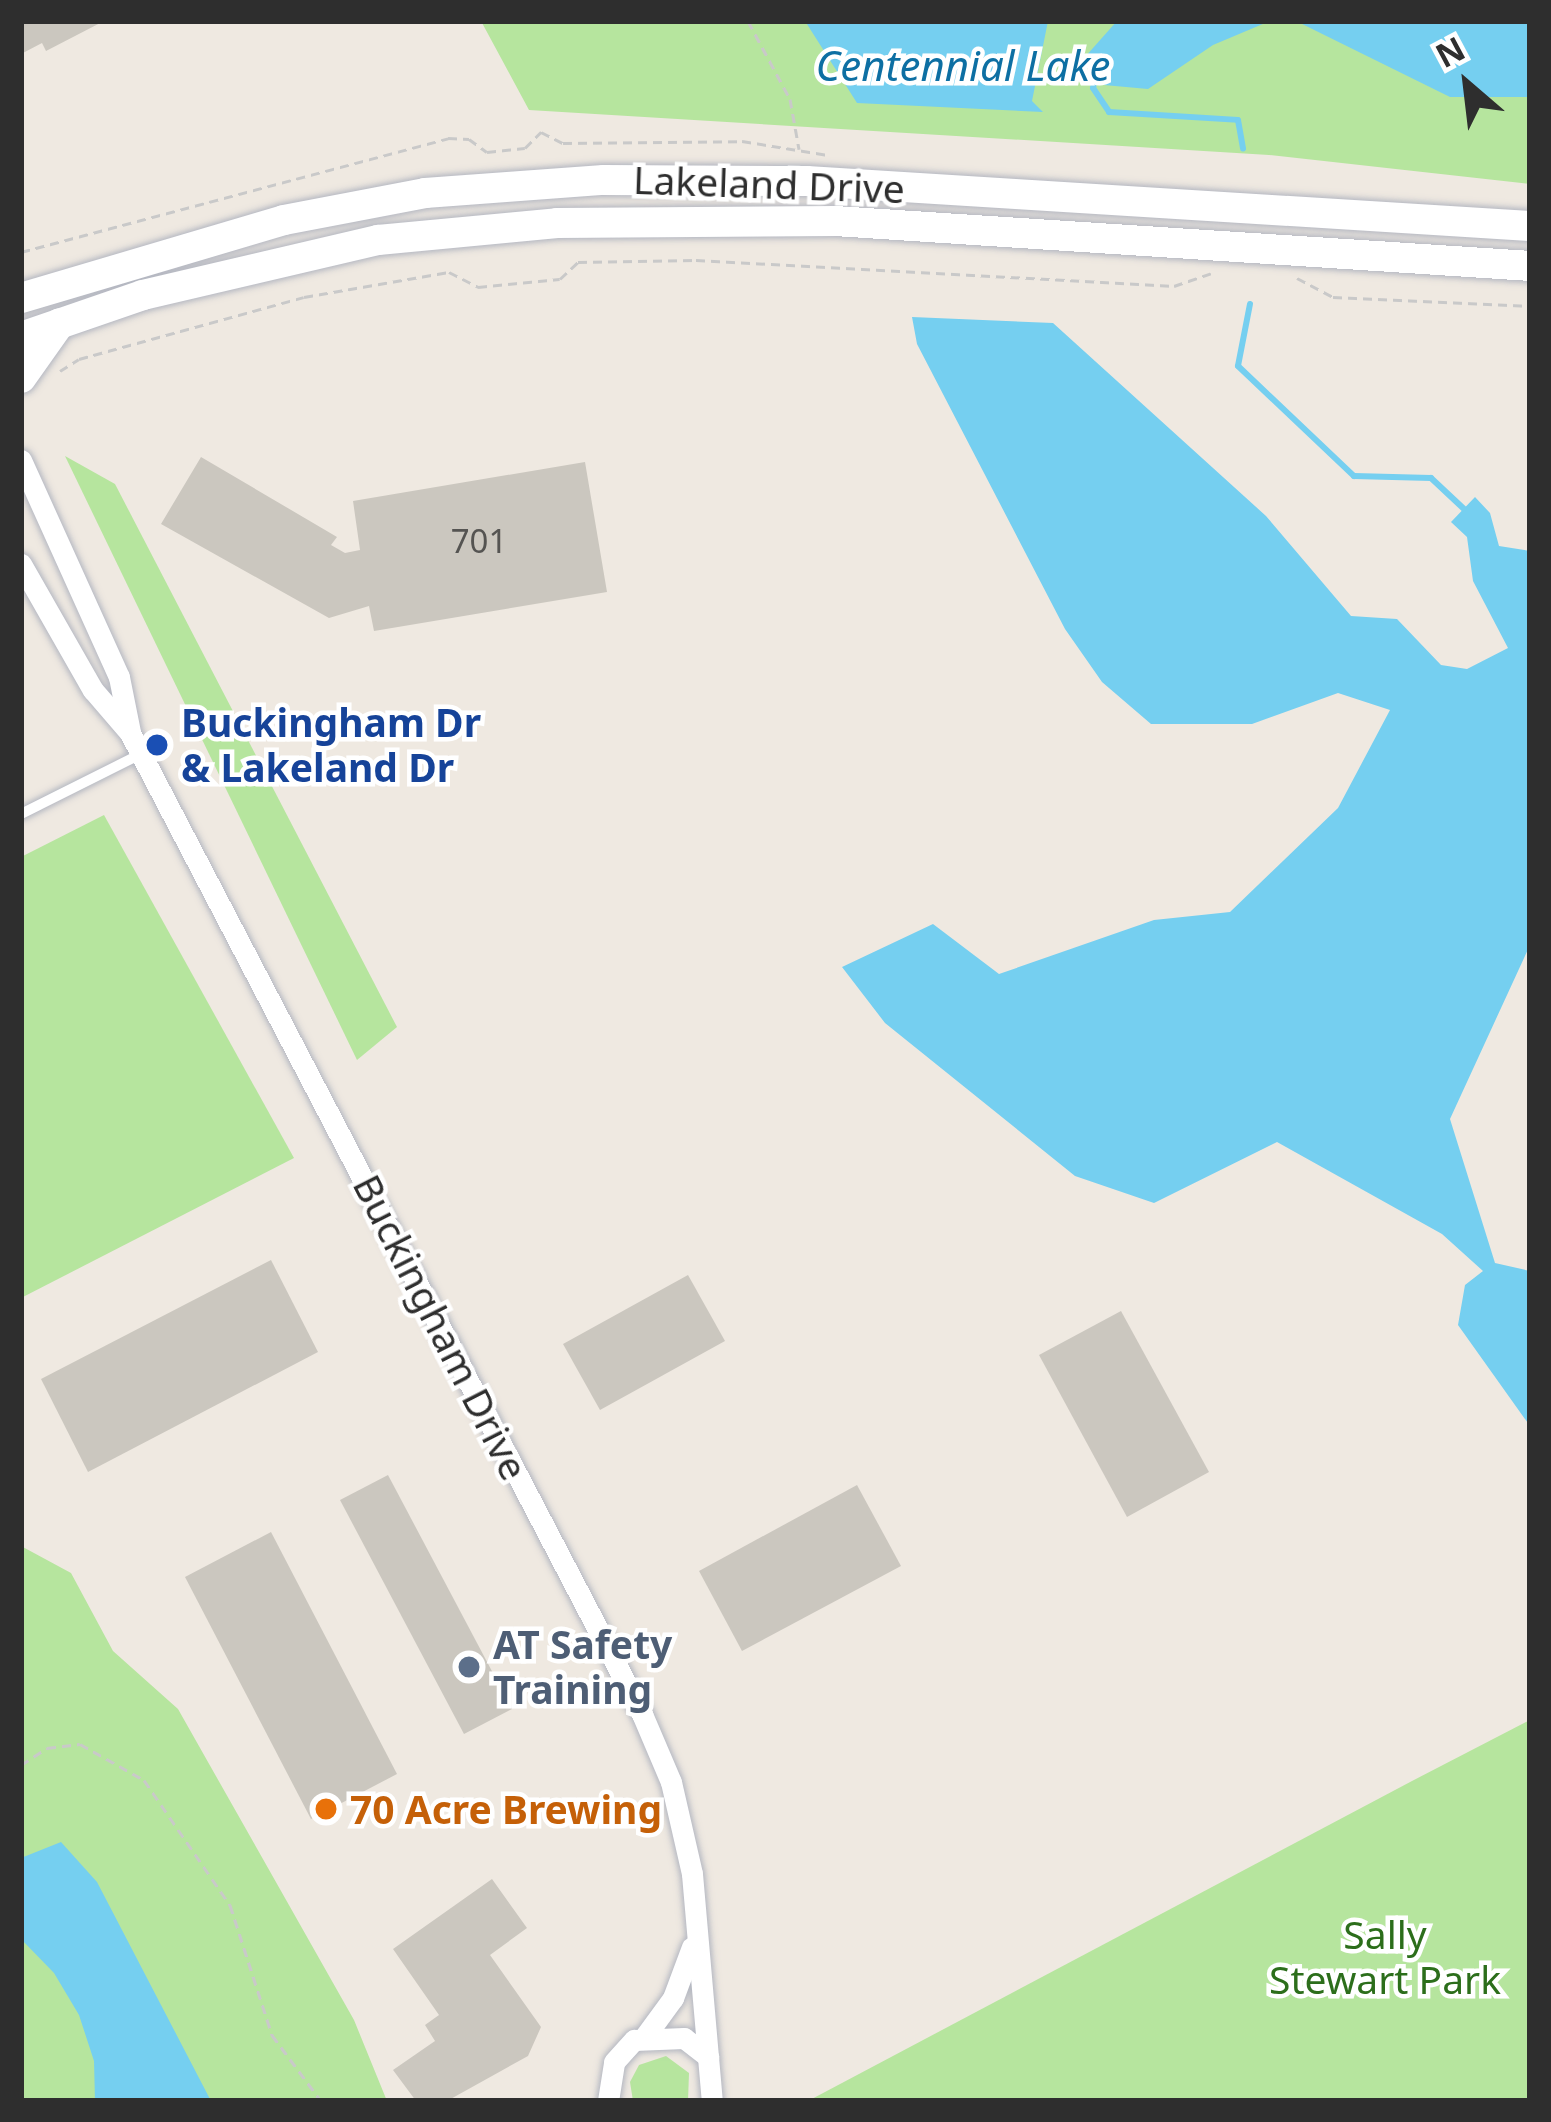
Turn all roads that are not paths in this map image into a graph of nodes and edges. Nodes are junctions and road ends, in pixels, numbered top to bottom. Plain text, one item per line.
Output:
1 (1530, 226) edge
2 (1530, 266) edge
3 (30, 289) edge
4 (60, 323) junction
5 (21, 337) edge
6 (37, 377) edge
7 (21, 460) edge
8 (21, 565) edge
9 (130, 733) junction
10 (141, 754) junction
11 (21, 814) edge
12 (694, 1941) junction
13 (646, 2035) junction
14 (708, 2057) junction
15 (712, 2091) edge
16 (608, 2101) edge
17 (728, 2101) edge

1 - 3 main road, Lakeland Drive
2 - 4 main road, Lakeland Drive
4 - 5 main road, Lakeland Drive
4 - 6 main road
7 - 9 street, Buckingham Drive
8 - 9 street, Buckingham Drive
9 - 10 street, Buckingham Drive
10 - 11 lane
10 - 12 street, Buckingham Drive
12 - 13 street, Buckingham Drive
12 - 14 street, Buckingham Drive
13 - 14 street
13 - 16 street, Buckingham Drive
14 - 15 street, Buckingham Drive
15 - 17 street

